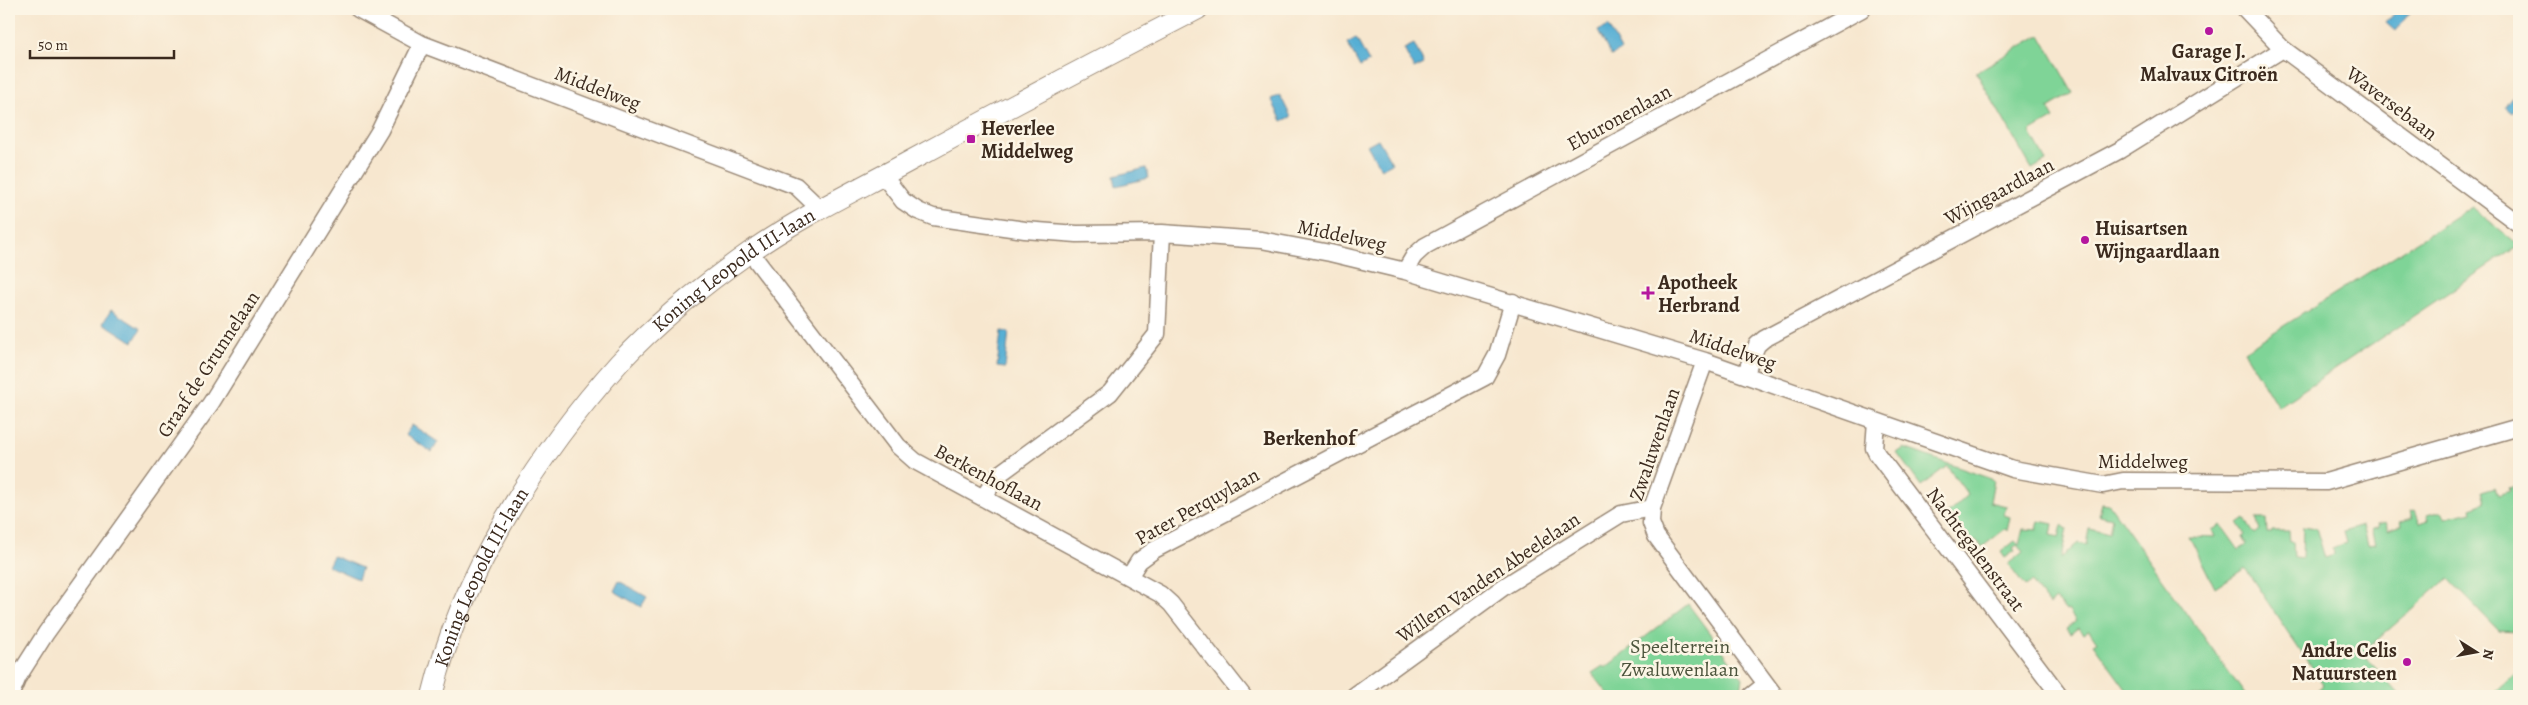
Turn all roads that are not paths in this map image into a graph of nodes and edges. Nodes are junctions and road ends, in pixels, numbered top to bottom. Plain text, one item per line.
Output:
1 (358, 9) edge
2 (1198, 9) edge
3 (1862, 9) edge
4 (2245, 9) edge
5 (422, 44) junction
6 (2283, 49) junction
7 (883, 175) junction
8 (820, 209) junction
9 (2519, 224) edge
10 (1162, 233) junction
11 (750, 252) junction
12 (1404, 271) junction
13 (1513, 302) junction
14 (1705, 361) junction
15 (1745, 375) junction
16 (1876, 422) junction
17 (2519, 427) edge
18 (983, 498) junction
19 (1652, 508) junction
20 (1129, 577) junction
21 (1771, 690) edge
22 (10, 696) edge
23 (432, 696) edge
24 (1243, 696) edge
25 (1354, 696) edge
26 (1751, 696) edge
27 (2060, 696) edge

1 - 5 street, Middelweg
2 - 7 street, Koning Leopold III-laan
3 - 12 street, Eburonenlaan
4 - 6 street, Waversebaan
5 - 8 street, Middelweg
5 - 22 street, Graaf de Grunnelaan
6 - 9 street, Waversebaan
6 - 15 street, Wijngaardlaan
7 - 8 street, Koning Leopold III-laan
7 - 10 street, Middelweg
8 - 11 street, Koning Leopold III-laan
10 - 12 street, Middelweg
10 - 18 street
11 - 18 street, Berkenhoflaan
11 - 23 street, Koning Leopold III-laan
12 - 13 street, Middelweg
13 - 14 street, Middelweg
13 - 20 street, Pater Perquylaan
14 - 15 street, Middelweg
14 - 19 street, Zwaluwenlaan
15 - 16 street, Middelweg
16 - 17 street, Middelweg
16 - 27 street, Nachtegalenstraat
18 - 20 street, Berkenhoflaan
19 - 21 street, Zwaluwenlaan
19 - 25 street, Willem Vanden Abeelelaan
20 - 24 street, Berkenhoflaan
21 - 26 street, Zwaluwenlaan

